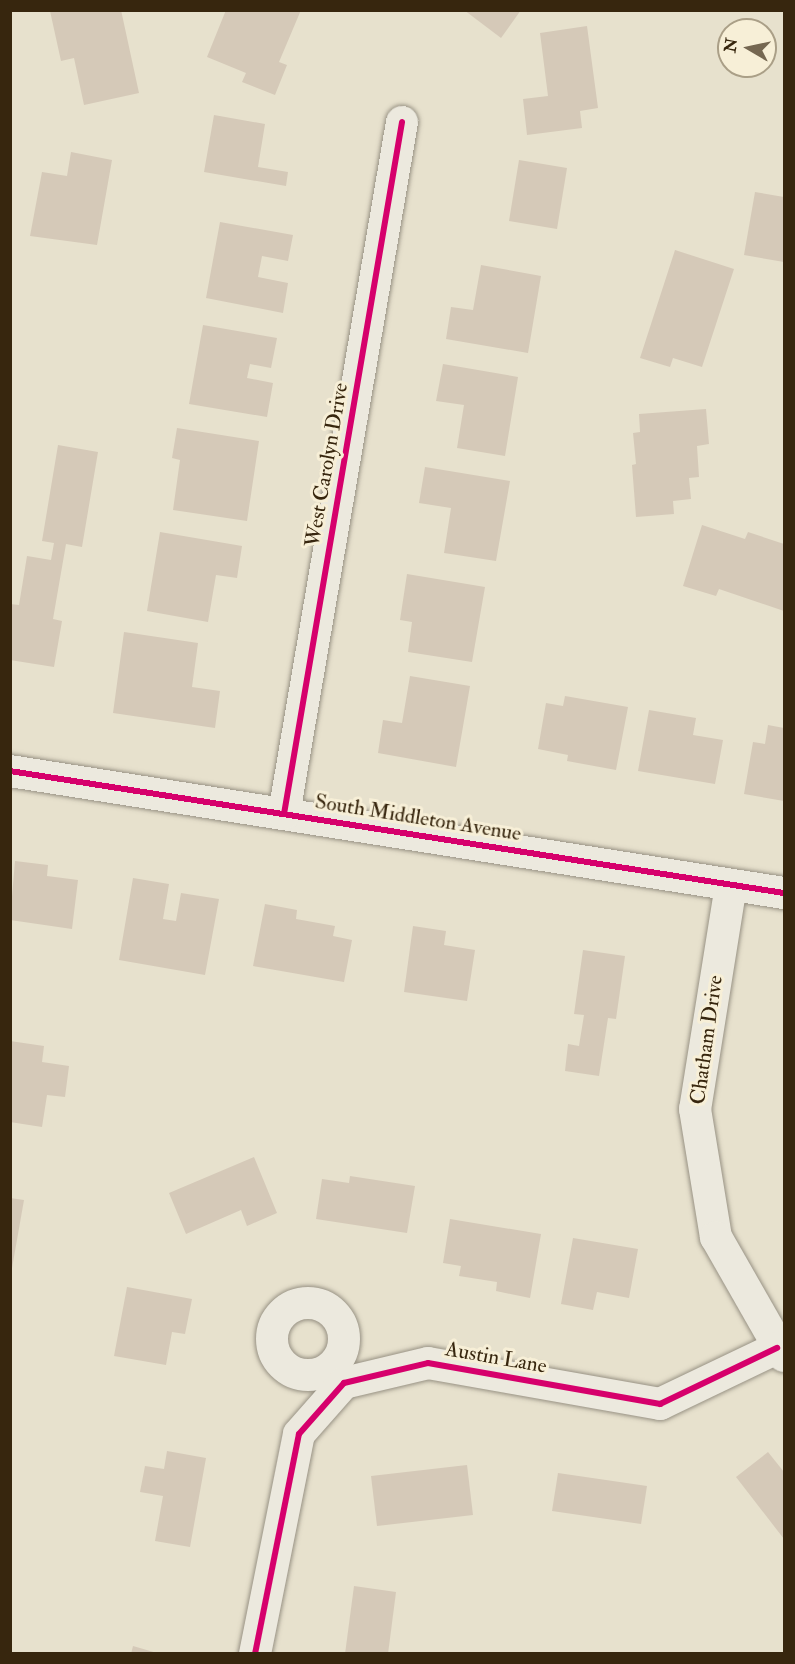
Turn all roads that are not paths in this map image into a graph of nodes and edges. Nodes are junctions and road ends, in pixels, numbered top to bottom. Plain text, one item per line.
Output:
1 (402, 122) dead end
2 (10, 771) edge
3 (284, 814) junction
4 (730, 885) junction
5 (784, 892) edge
6 (781, 1352) edge
7 (255, 1653) edge

1 - 3 street, West Carolyn Drive
2 - 3 street, South Middleton Avenue
3 - 4 street, South Middleton Avenue
4 - 5 street, South Middleton Avenue
4 - 6 street, Chatham Drive
6 - 7 street, Austin Lane

